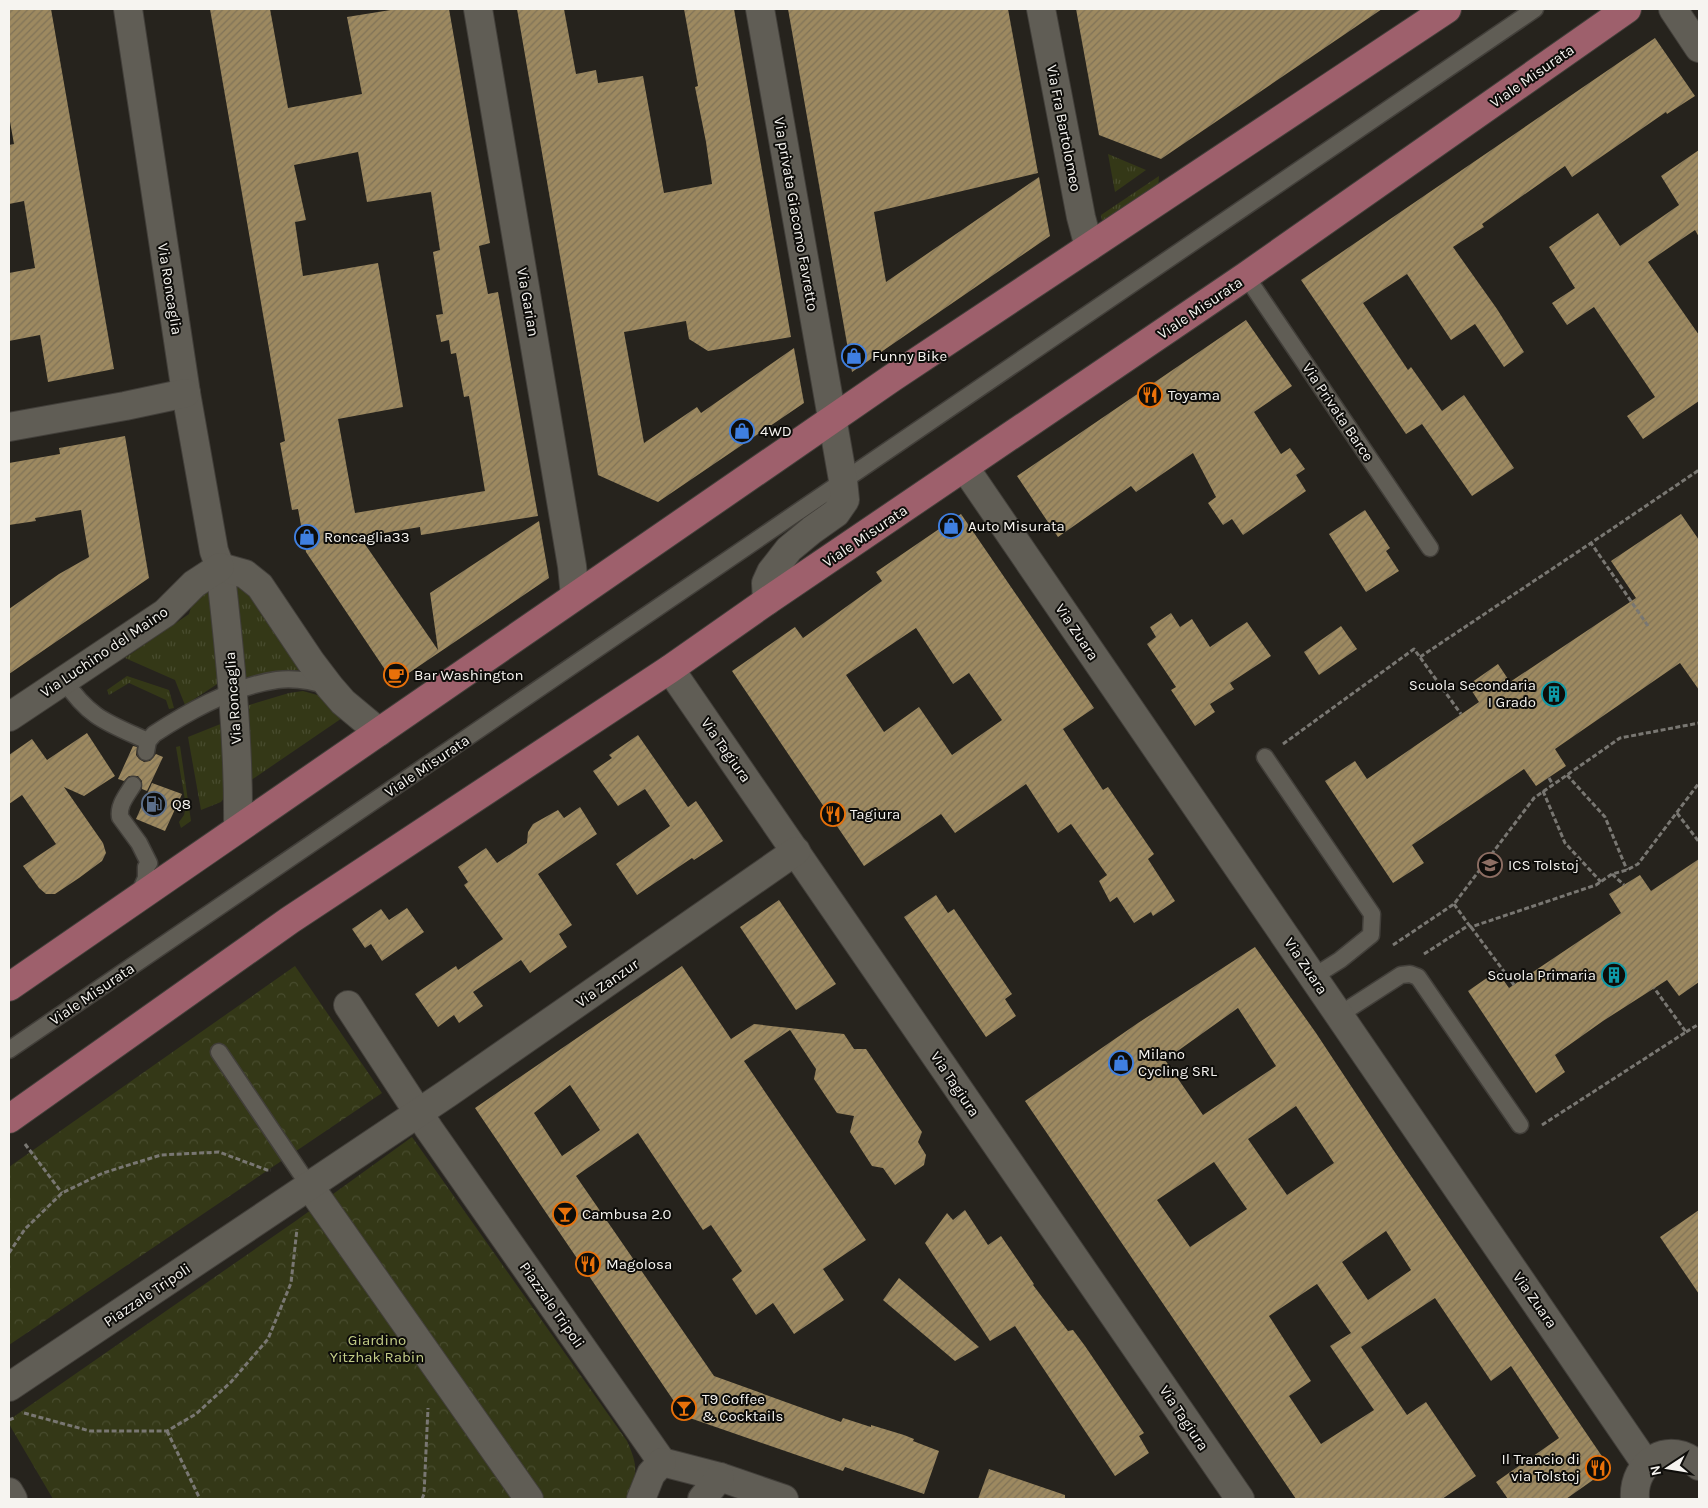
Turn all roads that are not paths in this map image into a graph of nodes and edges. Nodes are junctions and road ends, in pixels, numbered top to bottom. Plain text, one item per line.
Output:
1 (128, 9) edge
2 (478, 9) edge
3 (760, 9) edge
4 (1041, 9) edge
5 (1446, 9) edge
6 (1535, 9) edge
7 (1627, 9) edge
8 (1673, 9) edge
9 (1699, 48) edge
10 (1089, 246) junction
11 (1246, 276) junction
12 (186, 393) junction
13 (832, 419) junction
14 (9, 427) edge
15 (966, 468) junction
16 (843, 480) junction
17 (1430, 548) dead end
18 (220, 567) junction
19 (575, 596) junction
20 (768, 601) junction
21 (670, 669) junction
22 (64, 680) junction
23 (330, 687) junction
24 (234, 692) junction
25 (9, 717) edge
26 (378, 732) junction
27 (1264, 757) road end
28 (133, 785) dead end
29 (238, 828) junction
30 (796, 851) junction
31 (136, 900) junction
32 (1313, 977) junction
33 (9, 987) edge
34 (348, 1005) dead end
35 (1339, 1016) junction
36 (9, 1050) edge
37 (219, 1052) dead end
38 (418, 1113) junction
39 (1520, 1125) road end
40 (15, 1129) edge
41 (310, 1187) junction
42 (9, 1387) edge
43 (1697, 1460) edge
44 (662, 1462) junction
45 (1646, 1464) junction
46 (720, 1477) junction
47 (9, 1492) edge
48 (1631, 1497) edge
49 (13, 1499) edge
50 (529, 1499) edge
51 (641, 1499) edge
52 (702, 1499) edge
53 (784, 1499) edge
54 (1240, 1499) edge

1 - 12 street, Via Roncaglia
2 - 19 street, Via Garian
3 - 13 street, Via privata Giacomo Favretto
4 - 10 street, Via Fra Bartolomeo
5 - 10 main road
6 - 16 lane, Viale Misurata
7 - 11 main road, Viale Misurata
8 - 9 street
10 - 13 main road
11 - 15 main road, Viale Misurata
11 - 17 lane, Via Privata Barce
12 - 14 street
12 - 18 street, Via Roncaglia
13 - 16 street
13 - 19 main road
15 - 20 main road, Viale Misurata
15 - 32 street, Via Zuara
16 - 20 street
16 - 36 lane, Viale Misurata
18 - 22 street, Via Luchino del Maino
18 - 23 street
18 - 24 street, Via Roncaglia
19 - 26 main road
20 - 21 main road, Viale Misurata
21 - 30 street, Via Tagiura
21 - 40 main road, Viale Misurata
22 - 24 lane
22 - 25 street, Via Luchino del Maino
23 - 24 lane
23 - 26 street
24 - 29 street, Via Roncaglia
26 - 29 main road
27 - 32 lane
28 - 31 lane
29 - 31 main road
30 - 38 street, Via Zanzur
30 - 54 street, Via Tagiura
31 - 33 main road
32 - 35 street, Via Zuara
34 - 38 street, Piazzale Tripoli
35 - 39 lane
35 - 45 street, Via Zuara
37 - 41 lane
38 - 41 street, Piazzale Tripoli
38 - 44 street, Piazzale Tripoli
41 - 42 street, Piazzale Tripoli
41 - 50 street
43 - 45 street
44 - 46 street
44 - 51 street
45 - 48 street
46 - 52 street
46 - 53 street
47 - 49 street

